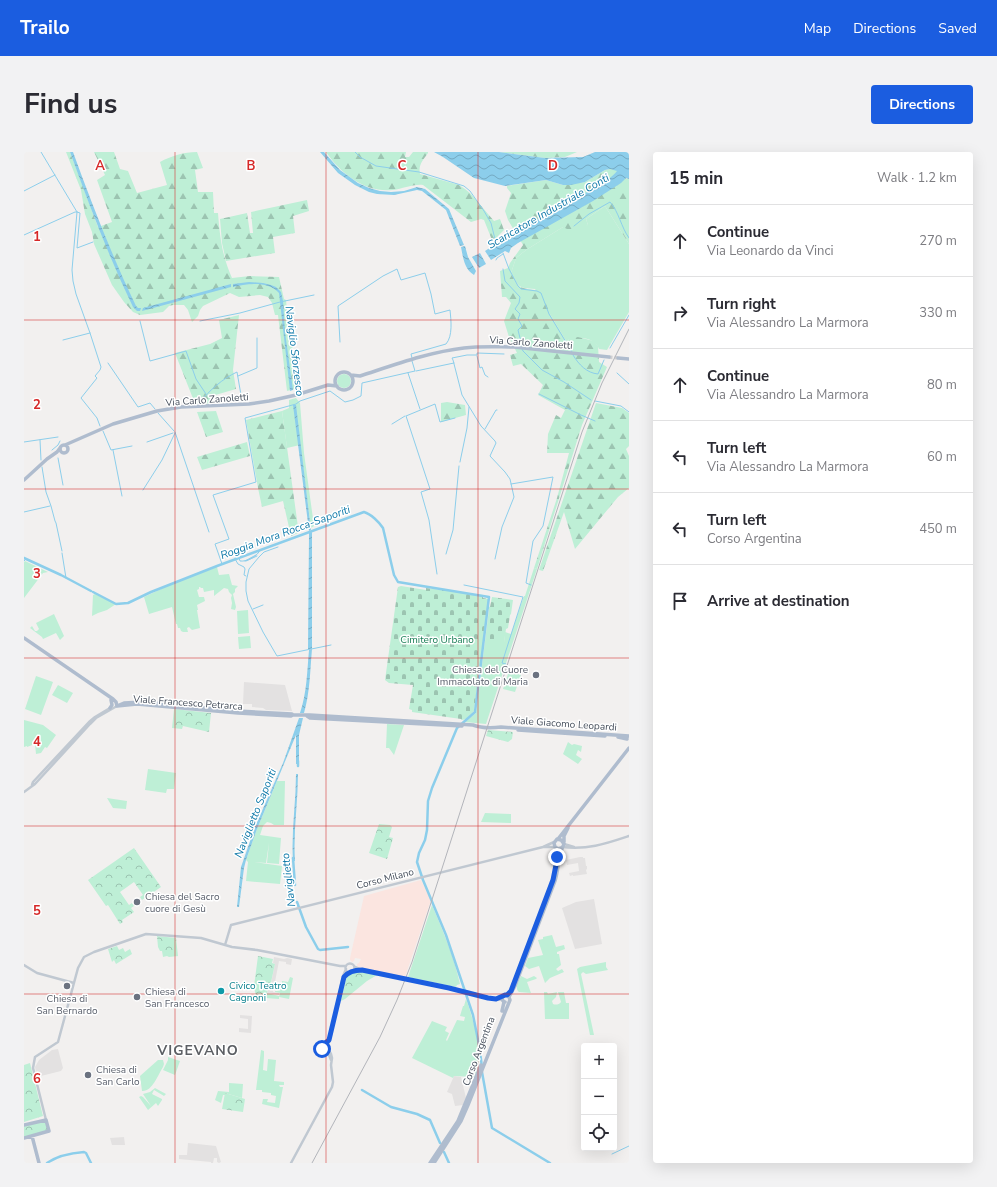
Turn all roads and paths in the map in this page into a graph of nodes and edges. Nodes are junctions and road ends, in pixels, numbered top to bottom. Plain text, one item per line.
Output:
1 (609, 357) tunnel mouth
2 (618, 358) tunnel mouth
3 (629, 359) edge
4 (351, 375) junction
5 (360, 376) junction
6 (335, 379) junction
7 (353, 382) junction
8 (328, 385) junction
9 (337, 386) junction
10 (66, 447) junction
11 (61, 451) junction
12 (24, 480) edge
13 (24, 638) edge
14 (109, 698) junction
15 (124, 703) junction
16 (116, 706) junction
17 (110, 708) junction
18 (293, 715) junction
19 (405, 721) joint
20 (628, 737) edge
21 (629, 743) edge
22 (629, 748) edge
23 (31, 786) junction
24 (24, 792) edge
25 (568, 826) junction
26 (629, 836) edge
27 (556, 840) junction
28 (561, 846) junction
29 (543, 847) junction
30 (225, 945) junction
31 (24, 965) edge
32 (346, 968) junction
33 (354, 969) junction
34 (349, 972) junction
35 (344, 977) junction
36 (74, 983) junction
37 (508, 996) junction
38 (504, 1000) junction
39 (329, 1041) junction
40 (324, 1044) junction
41 (327, 1049) junction
42 (482, 1068) junction
43 (467, 1106) junction
44 (46, 1120) junction
45 (24, 1125) edge
46 (32, 1136) junction
47 (24, 1138) edge
48 (39, 1163) edge
49 (291, 1163) edge
50 (430, 1163) edge
51 (434, 1163) edge

1 - 5 main road, Via Carlo Zanoletti
2 - 3 main road
4 - 5 main road, Via Carlo Zanoletti
4 - 6 main road
4 - 7 main road
5 - 7 main road, Via Carlo Zanoletti
6 - 8 main road, Via Carlo Zanoletti
6 - 9 main road
7 - 9 main road
8 - 9 main road, Via Carlo Zanoletti
8 - 10 main road, Via Carlo Zanoletti
10 - 11 main road
10 - 11 main road
11 - 12 main road
13 - 14 main road
14 - 15 main road
14 - 16 main road
14 - 17 main road
15 - 16 main road, Viale Francesco Petrarca
15 - 18 main road, Viale Francesco Petrarca
16 - 17 street
16 - 18 main road, Viale Francesco Petrarca
16 - 23 street
17 - 23 street
18 - 19 main road, Viale Francesco Petrarca
19 - 20 main road, Viale Giacomo Leopardi
20 - 21 main road, Corso Milano
21 - 22 main road, Corso Milano
22 - 25 main road, Corso Milano
23 - 24 street
25 - 27 main road, Corso Milano
25 - 28 main road, Corso Milano
26 - 28 street
27 - 28 main road
27 - 28 main road
27 - 29 street, Corso Milano
28 - 29 street, Corso Milano
28 - 37 main road
29 - 30 street, Corso Milano
30 - 32 street
30 - 36 street
31 - 36 street
32 - 33 street
32 - 34 street
32 - 35 street
33 - 34 street
33 - 38 street
34 - 35 street
35 - 39 street
36 - 44 street
37 - 38 main road
37 - 38 main road
38 - 42 main road, Corso Argentina
38 - 42 main road, Corso Argentina
39 - 40 street
39 - 41 street
40 - 41 street
40 - 41 street
41 - 49 street
42 - 43 main road, Corso Argentina
43 - 50 main road
43 - 51 main road
44 - 45 main road
44 - 46 main road
46 - 47 main road
46 - 48 main road

